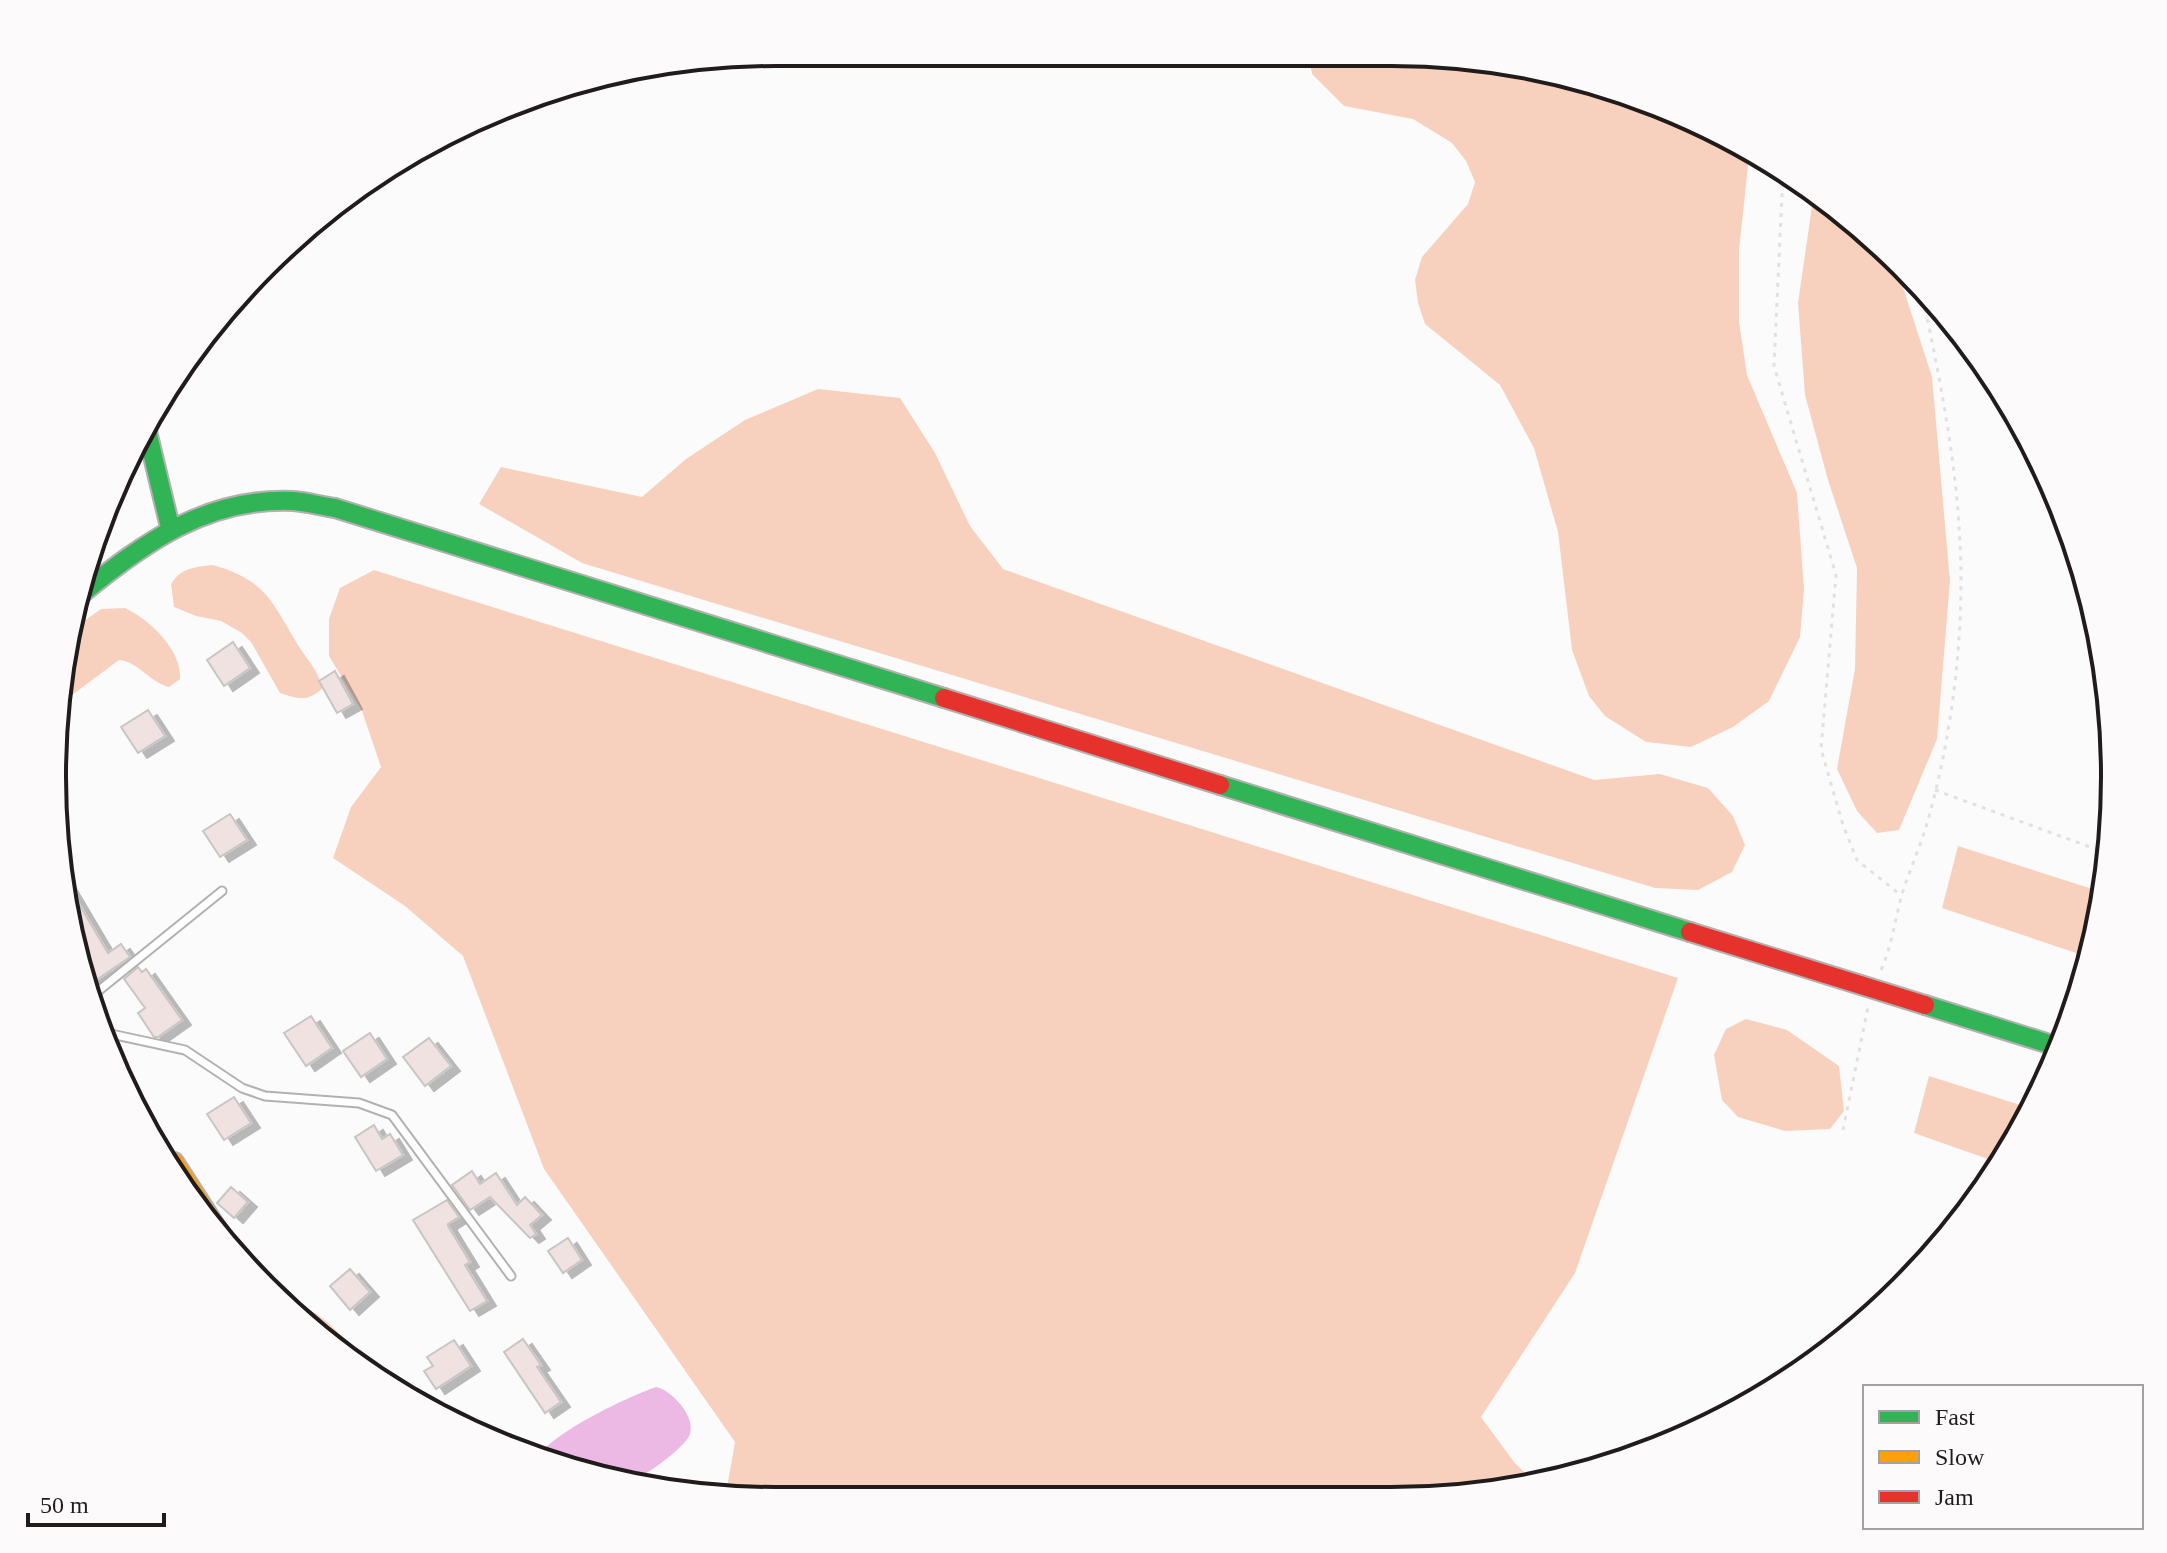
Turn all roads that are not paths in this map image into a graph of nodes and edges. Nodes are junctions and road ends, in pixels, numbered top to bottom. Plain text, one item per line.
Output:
1 (150, 442) edge
2 (170, 527) junction
3 (93, 584) edge
4 (222, 891) dead end
5 (99, 990) edge
6 (115, 1035) edge
7 (2049, 1044) edge
8 (511, 1276) dead end

1 - 2 street
2 - 3 street
2 - 7 street
4 - 5 lane
6 - 8 lane

